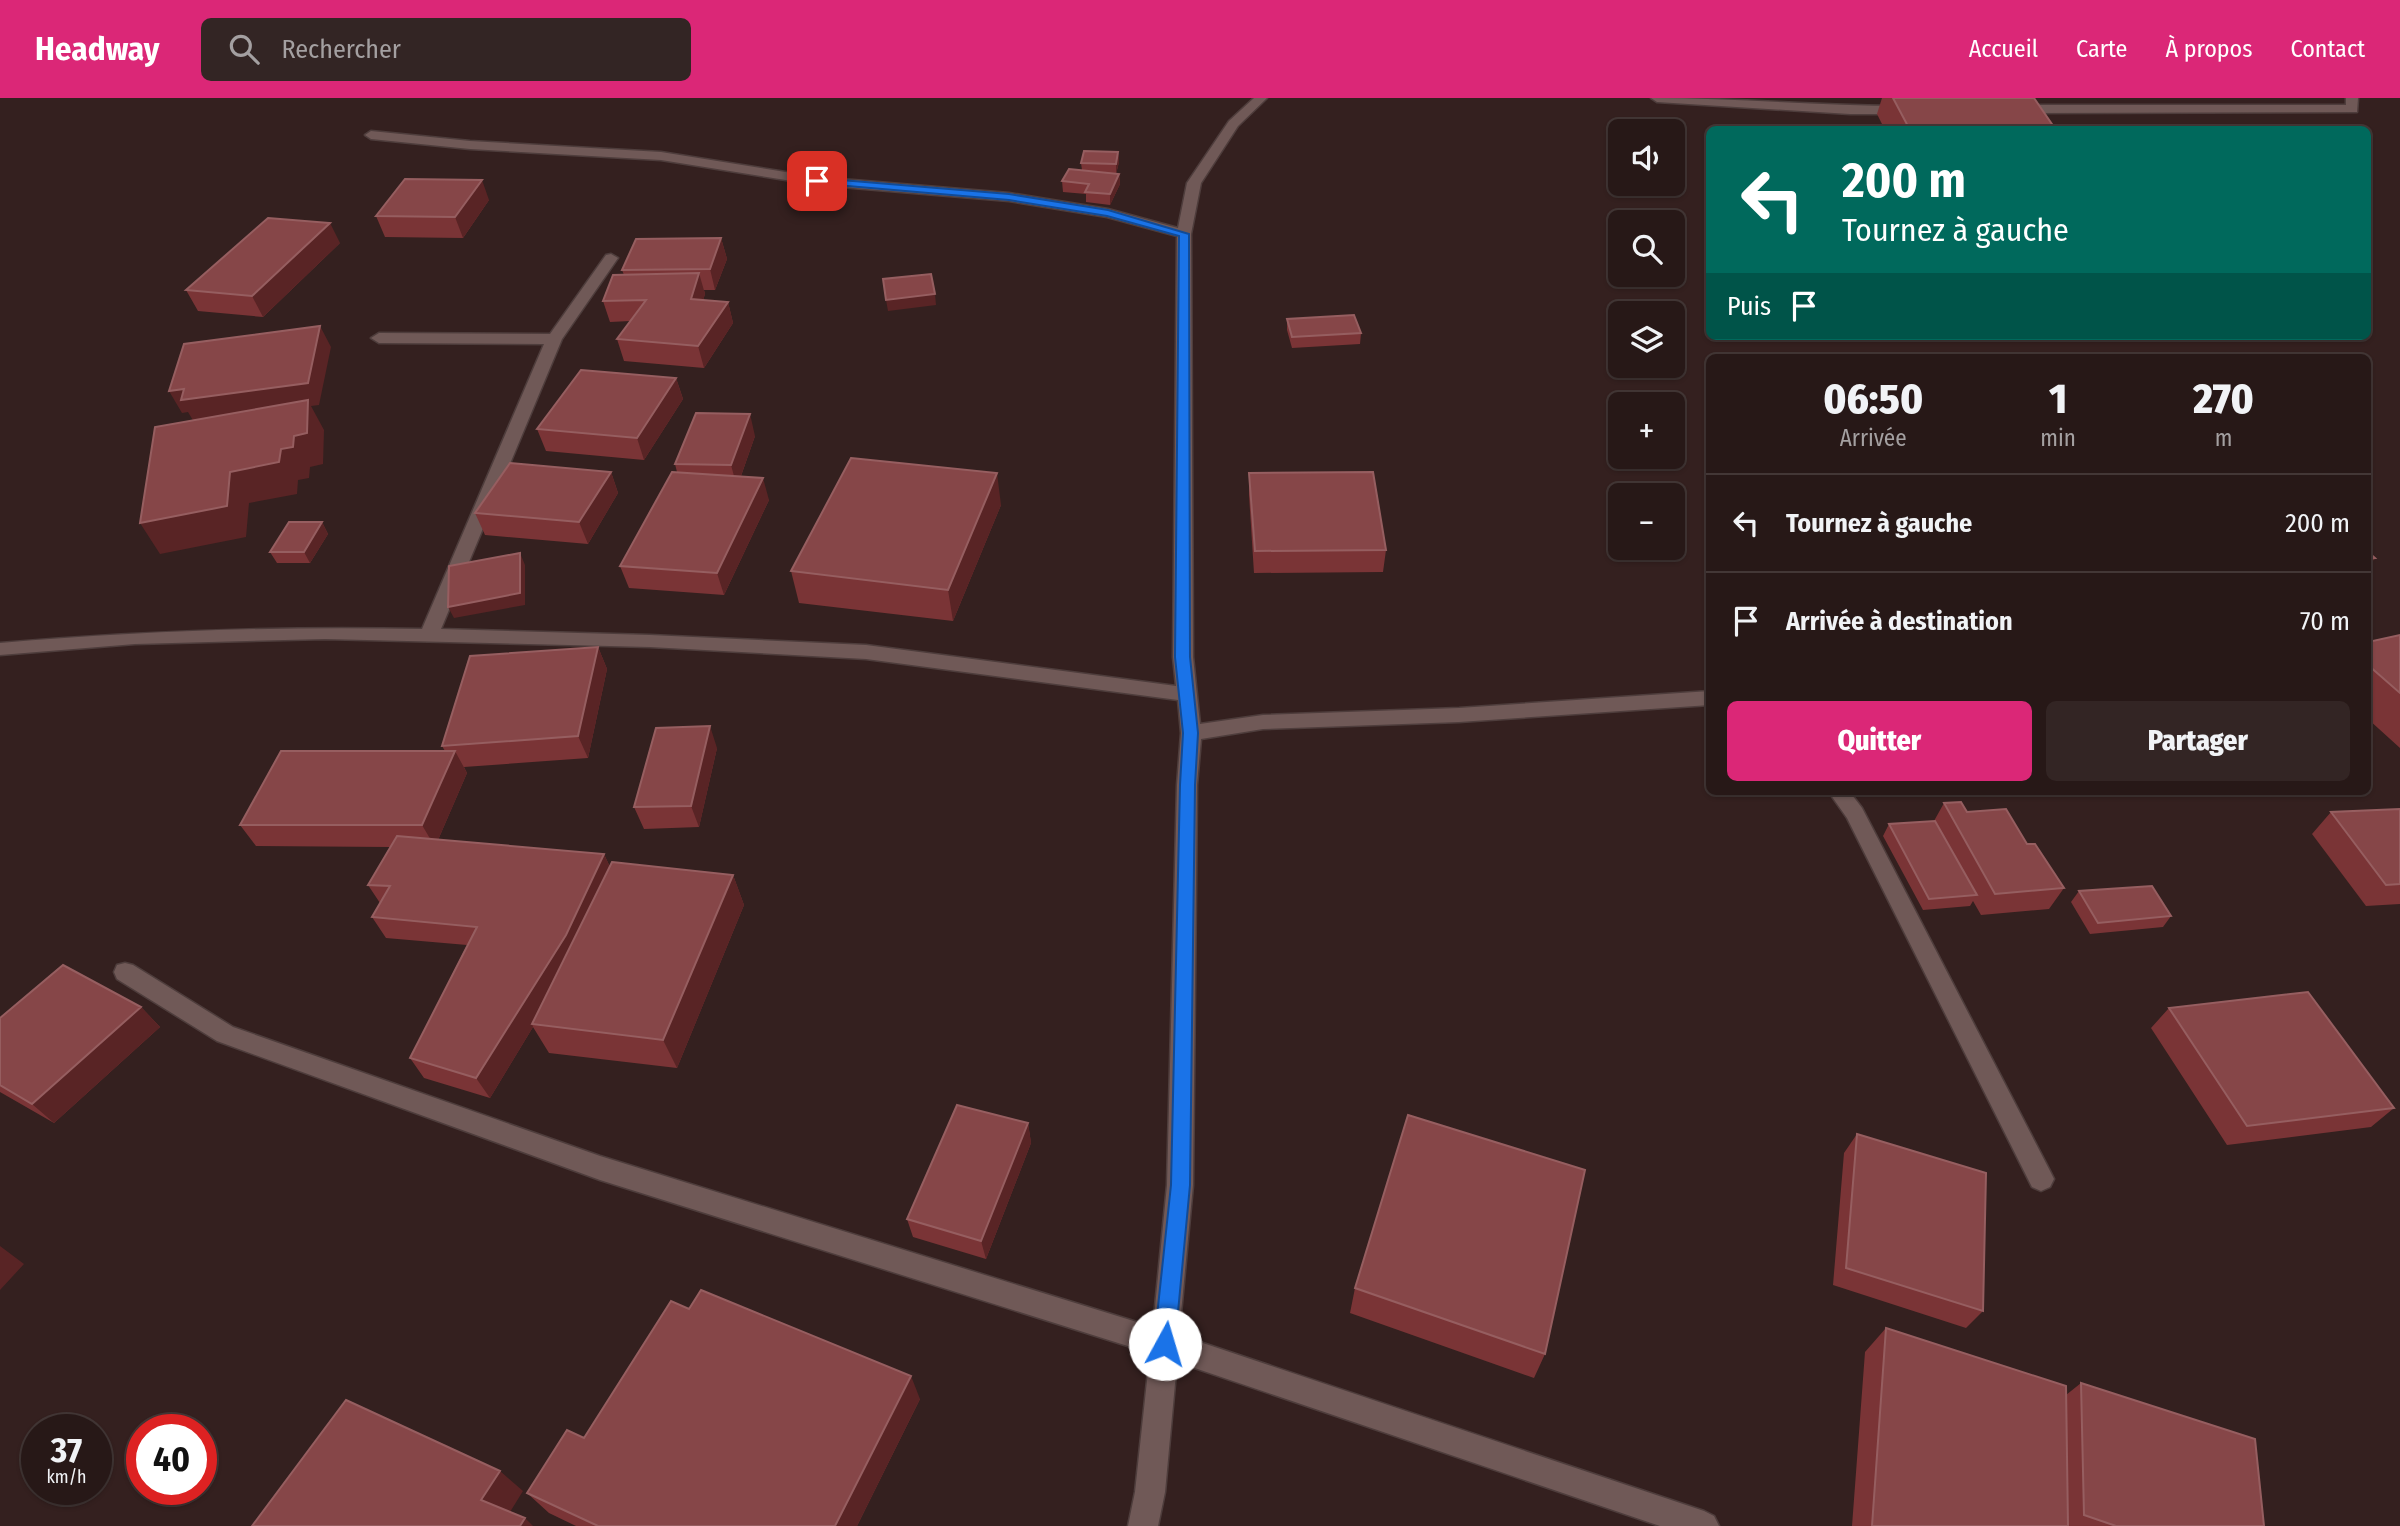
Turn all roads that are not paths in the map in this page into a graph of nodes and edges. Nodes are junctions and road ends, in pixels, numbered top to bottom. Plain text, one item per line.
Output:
1 (1261, 98) edge
2 (1657, 98) edge
3 (2352, 98) edge
4 (2122, 103) edge
5 (2002, 109) edge
6 (1919, 110) edge
7 (371, 135) dead end
8 (1184, 234) junction
9 (611, 258) dead end
10 (379, 338) dead end
11 (554, 339) junction
12 (429, 635) junction
13 (0, 649) edge
14 (1185, 694) junction
15 (1706, 698) edge
16 (1191, 733) junction
17 (1841, 795) edge
18 (125, 972) dead end
19 (2041, 1179) dead end
20 (1165, 1344) junction
21 (1143, 1526) edge
22 (1704, 1526) edge

1 - 8 street
2 - 6 street
3 - 4 street
4 - 5 street
7 - 8 street
8 - 14 street
9 - 11 street
10 - 11 street
11 - 12 street
12 - 13 street
12 - 14 street
14 - 16 street
15 - 16 street
16 - 20 street
17 - 19 street
18 - 20 street
20 - 21 street
20 - 22 street

